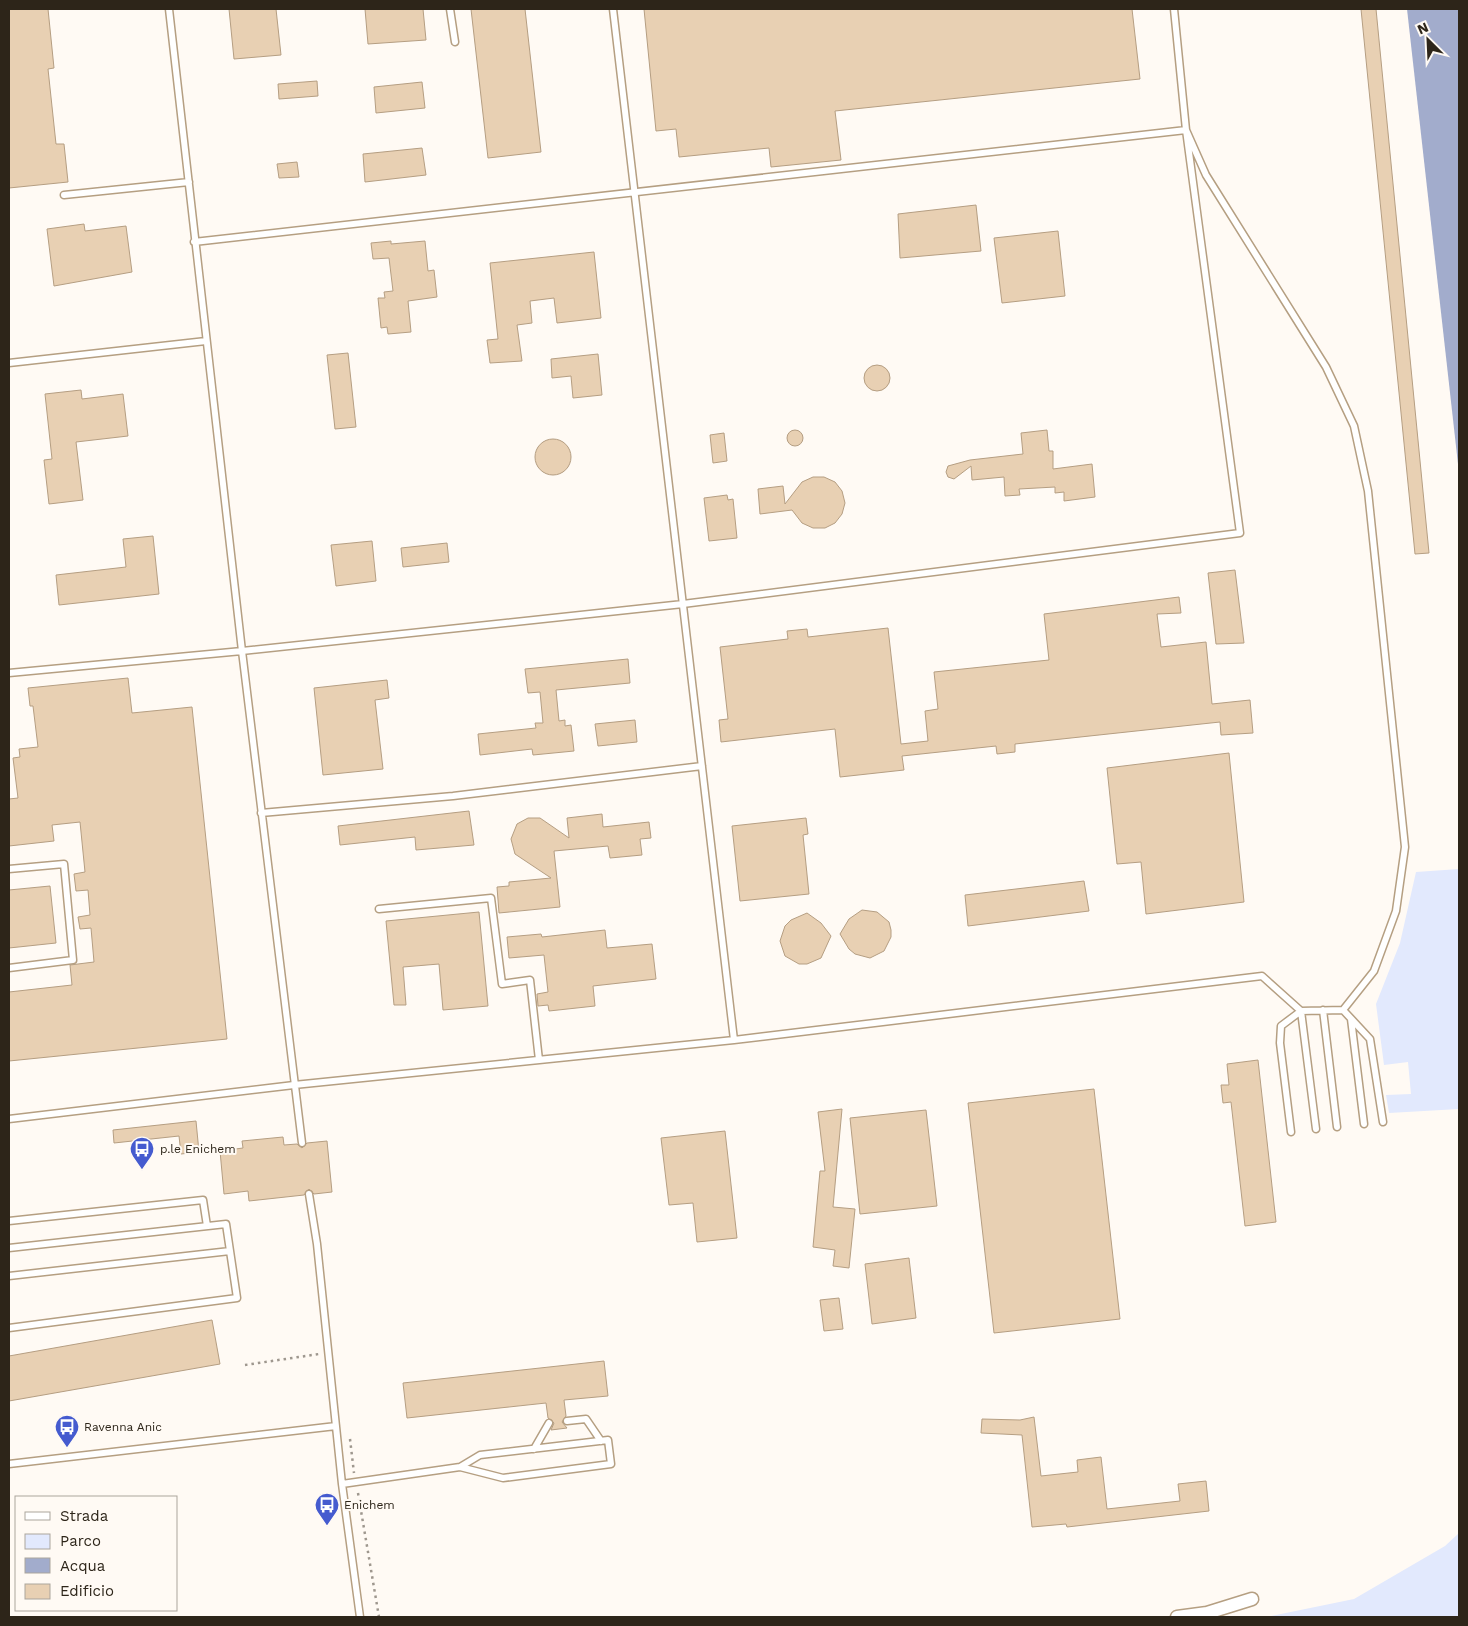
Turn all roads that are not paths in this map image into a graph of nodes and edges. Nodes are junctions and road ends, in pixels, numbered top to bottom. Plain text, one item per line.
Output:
1 (169, 9) edge
2 (450, 9) edge
3 (612, 9) edge
4 (1174, 9) edge
5 (455, 42) dead end
6 (1186, 130) junction
7 (189, 182) junction
8 (635, 192) junction
9 (64, 194) dead end
10 (194, 242) junction
11 (206, 341) junction
12 (9, 363) edge
13 (683, 604) junction
14 (242, 651) junction
15 (9, 673) edge
16 (702, 766) junction
17 (261, 813) junction
18 (9, 869) edge
19 (379, 909) dead end
20 (9, 968) edge
21 (1323, 1010) junction
22 (1343, 1010) junction
23 (1301, 1011) junction
24 (1351, 1019) junction
25 (734, 1040) junction
26 (539, 1060) junction
27 (294, 1085) junction
28 (9, 1119) edge
29 (1383, 1122) dead end
30 (1364, 1124) dead end
31 (1337, 1127) dead end
32 (1316, 1129) dead end
33 (1291, 1132) dead end
34 (302, 1144) dead end
35 (309, 1194) dead end
36 (9, 1222) edge
37 (207, 1226) junction
38 (9, 1248) edge
39 (230, 1251) junction
40 (9, 1276) edge
41 (9, 1328) edge
42 (567, 1421) dead end
43 (549, 1424) dead end
44 (336, 1426) junction
45 (601, 1441) junction
46 (534, 1449) junction
47 (9, 1464) edge
48 (460, 1466) junction
49 (342, 1484) junction
50 (1252, 1599) dead end
51 (360, 1617) edge
52 (1176, 1617) edge

1 - 7 lane
2 - 5 lane
3 - 8 lane
4 - 6 lane
6 - 8 lane
6 - 13 lane
6 - 22 lane
7 - 9 lane
7 - 10 lane
8 - 10 lane
8 - 13 lane
10 - 11 lane
11 - 12 lane
11 - 14 lane
13 - 14 lane
13 - 16 lane
14 - 15 lane
14 - 17 lane
16 - 17 lane
16 - 25 lane
17 - 27 lane
18 - 20 lane
19 - 26 lane
21 - 22 lane
21 - 23 lane
21 - 31 lane
22 - 24 lane
23 - 25 lane
23 - 32 lane
23 - 33 lane
24 - 29 lane
24 - 30 lane
25 - 26 lane
26 - 27 lane
27 - 28 lane
27 - 34 lane
35 - 44 lane
36 - 37 lane
37 - 38 lane
37 - 39 lane
39 - 40 lane
39 - 41 lane
42 - 45 lane
43 - 46 lane
44 - 47 lane
44 - 49 lane
45 - 46 lane
45 - 48 lane
46 - 48 lane
48 - 49 lane
49 - 51 lane
50 - 52 street

